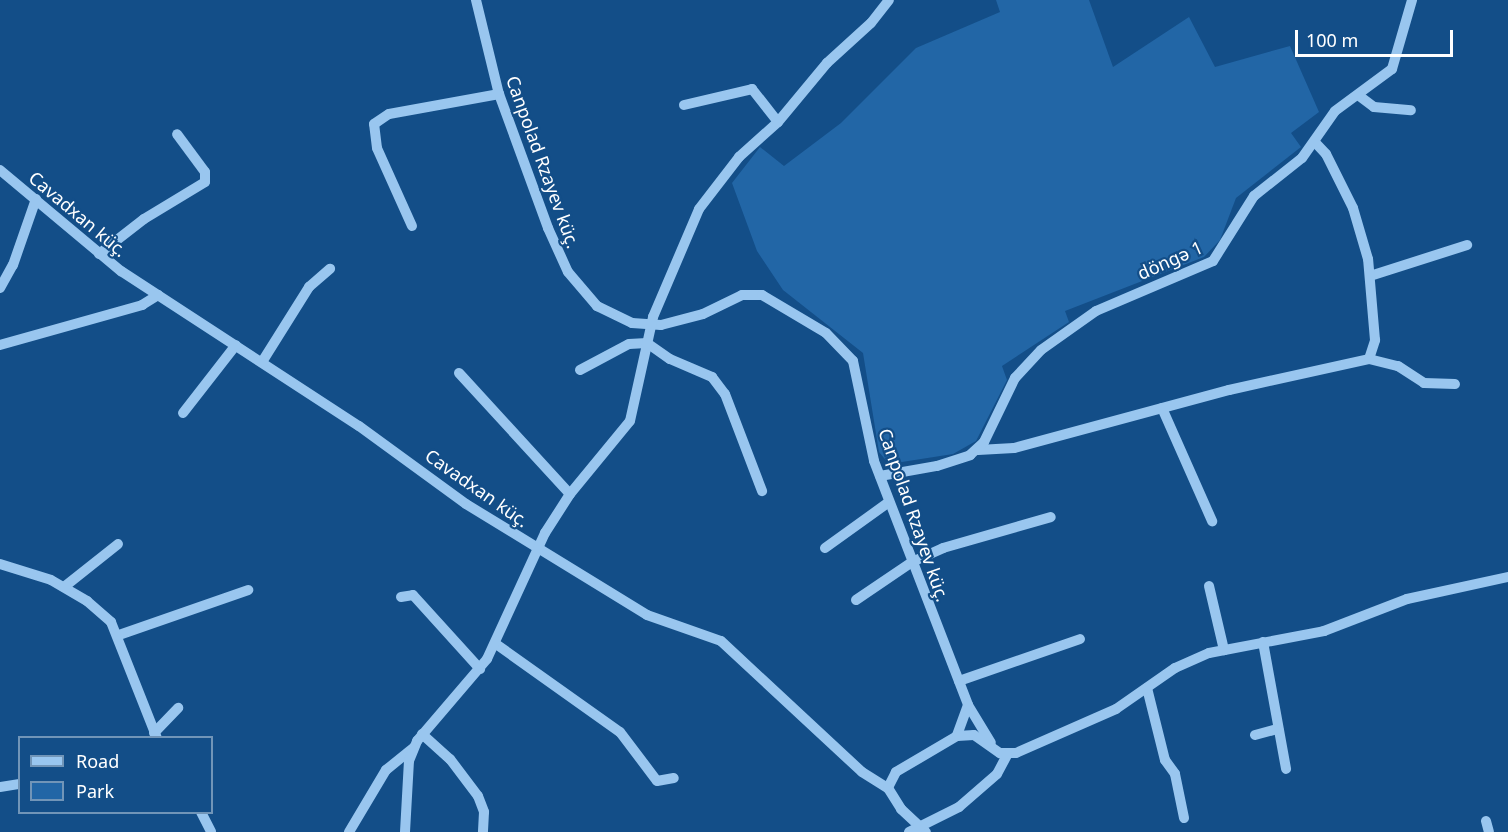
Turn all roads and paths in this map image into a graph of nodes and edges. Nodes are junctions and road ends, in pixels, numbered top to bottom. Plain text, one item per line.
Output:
1 (476, 0) edge
2 (889, 0) edge
3 (1412, 0) edge
4 (499, 94) junction
5 (1358, 95) junction
6 (684, 105) dead end
7 (1411, 110) dead end
8 (778, 123) junction
9 (177, 134) dead end
10 (1315, 142) junction
11 (0, 170) edge
12 (36, 199) junction
13 (412, 226) dead end
14 (1467, 245) dead end
15 (99, 254) junction
16 (330, 269) dead end
17 (1370, 276) junction
18 (2, 277) edge
19 (0, 288) edge
20 (158, 296) junction
21 (651, 325) junction
22 (647, 343) junction
23 (0, 345) edge
24 (236, 345) junction
25 (1369, 359) junction
26 (262, 362) junction
27 (580, 370) dead end
28 (459, 373) dead end
29 (1455, 384) dead end
30 (1162, 408) junction
31 (183, 413) dead end
32 (978, 450) junction
33 (880, 476) junction
34 (762, 491) dead end
35 (570, 494) junction
36 (890, 502) junction
37 (1051, 517) dead end
38 (1212, 521) dead end
39 (118, 544) dead end
40 (825, 548) dead end
41 (536, 549) junction
42 (912, 562) junction
43 (0, 564) edge
44 (1508, 577) edge
45 (1209, 586) dead end
46 (64, 587) junction
47 (248, 590) dead end
48 (401, 597) dead end
49 (856, 600) dead end
50 (119, 635) junction
51 (1080, 639) dead end
52 (1263, 642) junction
53 (496, 644) junction
54 (1224, 650) junction
55 (480, 669) junction
56 (959, 681) junction
57 (1147, 688) junction
58 (968, 705) junction
59 (178, 708) dead end
60 (1278, 729) junction
61 (422, 734) junction
62 (155, 735) edge
63 (1255, 735) dead end
64 (957, 736) junction
65 (992, 746) junction
66 (414, 747) junction
67 (1006, 755) junction
68 (1286, 769) dead end
69 (674, 778) dead end
70 (18, 784) edge
71 (0, 788) edge
72 (888, 788) junction
73 (202, 814) edge
74 (1184, 818) dead end
75 (924, 830) edge
76 (211, 832) edge
77 (348, 832) edge
78 (405, 832) edge
79 (483, 832) edge
80 (909, 832) edge

1 - 4 street, Canpolad Rzayev küç.
2 - 8 street
3 - 5 street, döngə 1
4 - 13 street
4 - 21 street, Canpolad Rzayev küç.
5 - 7 street
5 - 10 street, döngə 1
6 - 8 street
8 - 21 street
9 - 15 street
10 - 17 street
10 - 32 street, döngə 1
11 - 12 street, Cavadxan küç.
12 - 15 street, Cavadxan küç.
12 - 18 street
14 - 17 street
15 - 20 street, Cavadxan küç.
16 - 26 street
17 - 25 street
18 - 19 street
20 - 23 street
20 - 24 street, Cavadxan küç.
21 - 22 street
21 - 33 street, Canpolad Rzayev küç.
22 - 27 street
22 - 34 street
22 - 35 street
24 - 26 street, Cavadxan küç.
24 - 31 street
25 - 29 street
25 - 30 street
26 - 41 street, Cavadxan küç.
28 - 35 street
30 - 32 street
30 - 38 street
32 - 33 street
33 - 36 street, Canpolad Rzayev küç.
35 - 41 street
36 - 40 street
36 - 42 street, Canpolad Rzayev küç.
37 - 42 street
39 - 46 street
41 - 53 street
41 - 72 street, Cavadxan küç.
42 - 49 street
42 - 56 street, Canpolad Rzayev küç.
43 - 46 street
44 - 52 street
45 - 54 street
46 - 50 street
47 - 50 street
48 - 55 street
50 - 62 street
51 - 56 street
52 - 54 street
52 - 60 street
53 - 55 street
53 - 69 street
54 - 57 street
55 - 61 street
56 - 58 street, Canpolad Rzayev küç.
57 - 67 street
57 - 74 street
58 - 64 street
58 - 65 street, Canpolad Rzayev küç.
59 - 62 street
60 - 63 street
60 - 68 street
61 - 66 street
61 - 79 street
64 - 65 street
64 - 72 street
65 - 67 street
66 - 77 street
66 - 78 street
67 - 75 street
70 - 71 street
72 - 75 street, Cavadxan küç.
73 - 76 street
75 - 80 street

